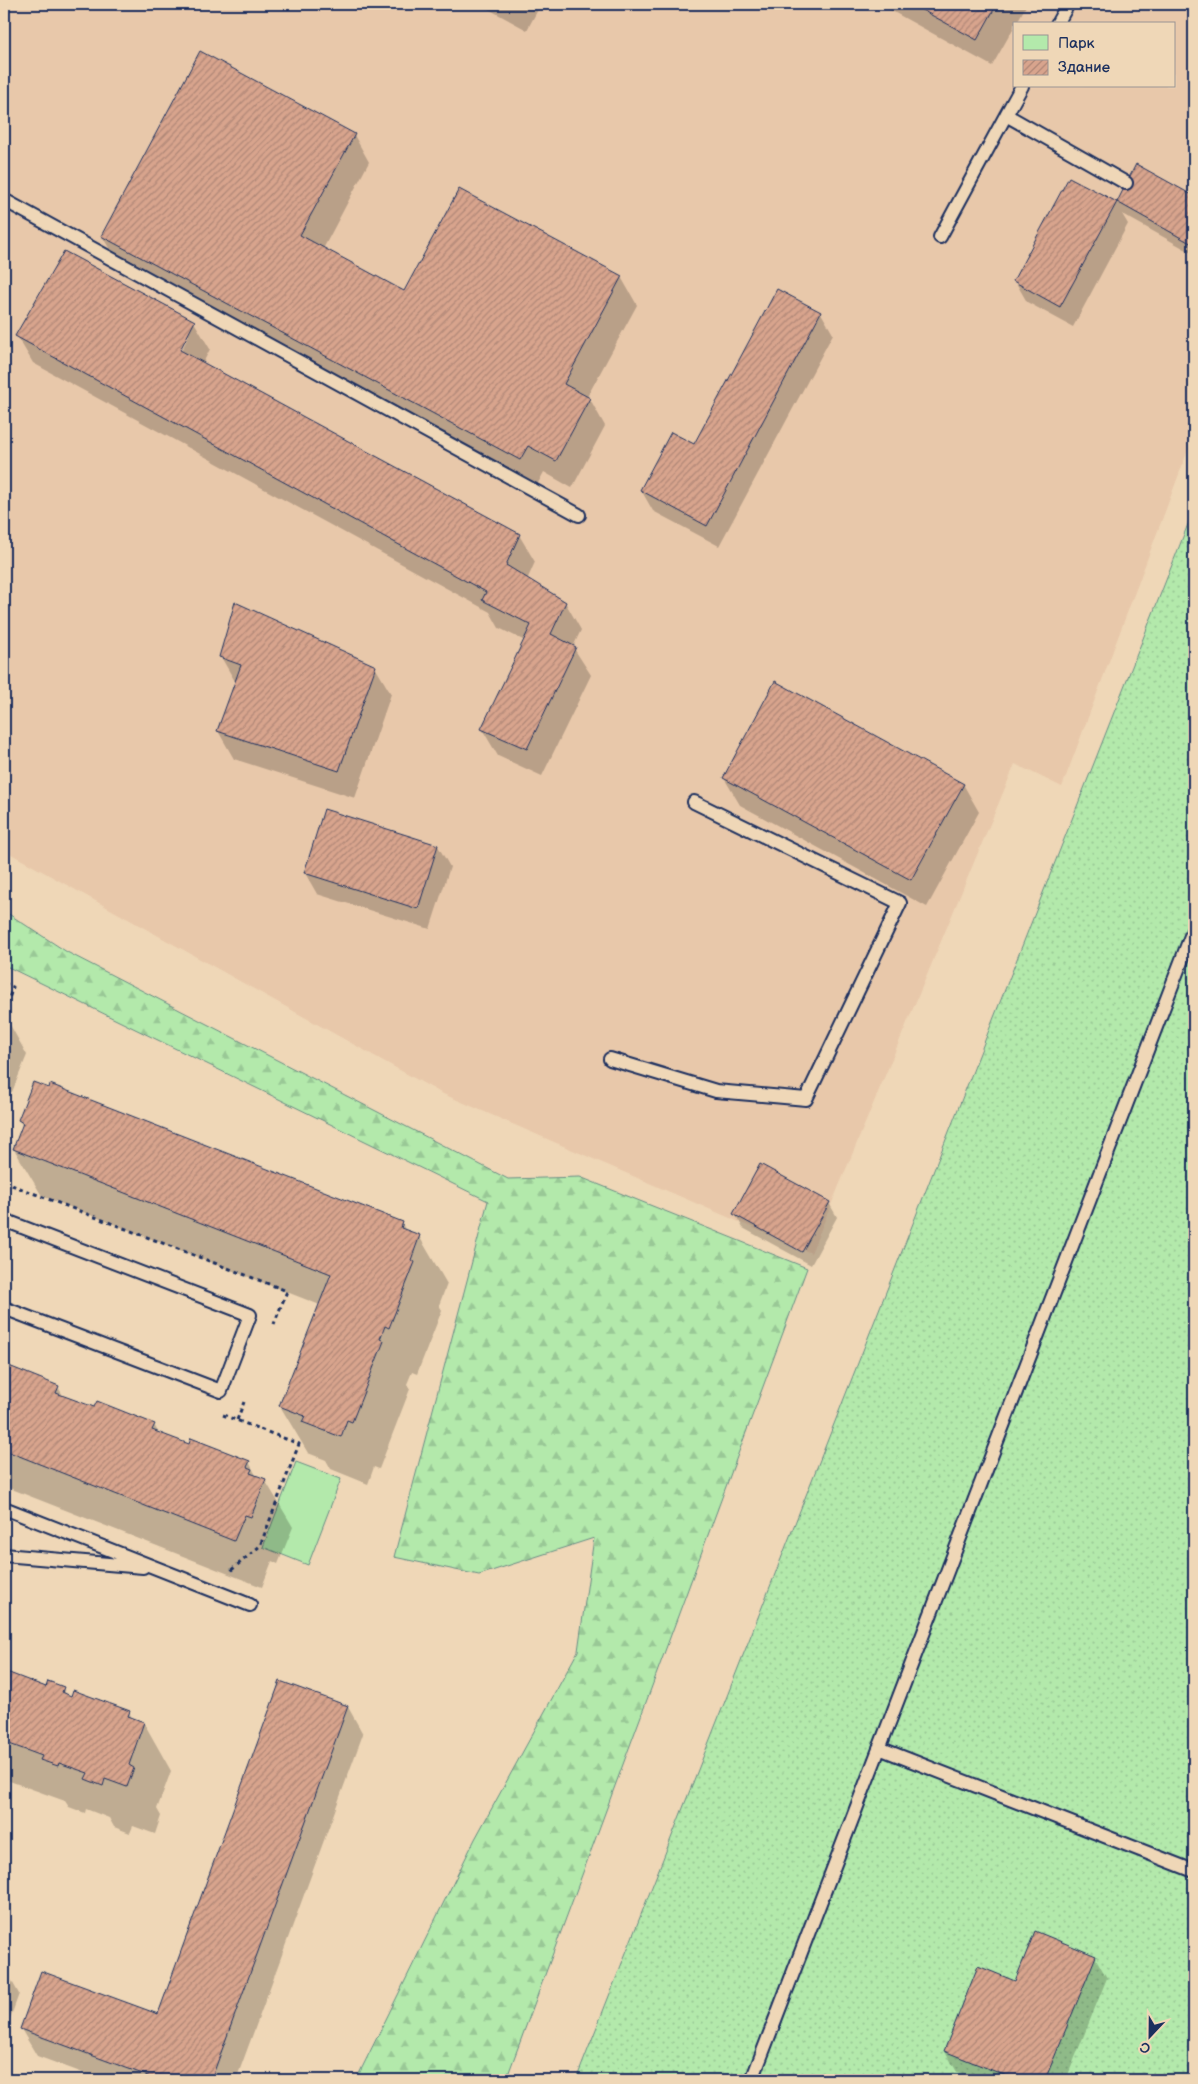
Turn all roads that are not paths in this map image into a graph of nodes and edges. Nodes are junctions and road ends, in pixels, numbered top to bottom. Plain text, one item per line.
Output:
1 (1068, 4) edge
2 (1058, 22) edge
3 (1021, 88) edge
4 (1006, 115) junction
5 (1126, 183) dead end
6 (4, 200) edge
7 (940, 237) dead end
8 (579, 515) dead end
9 (694, 802) dead end
10 (1194, 928) edge
11 (610, 1059) dead end
12 (4, 1220) edge
13 (4, 1308) edge
14 (4, 1508) edge
15 (4, 1555) edge
16 (158, 1569) junction
17 (250, 1605) dead end
18 (880, 1748) junction
19 (1194, 1871) edge
20 (752, 2080) edge

1 - 2 lane
3 - 4 lane
4 - 5 lane
4 - 7 lane
6 - 8 lane
9 - 11 lane
10 - 18 lane
12 - 13 lane
14 - 16 lane
15 - 16 lane
16 - 17 lane
18 - 19 lane
18 - 20 lane

